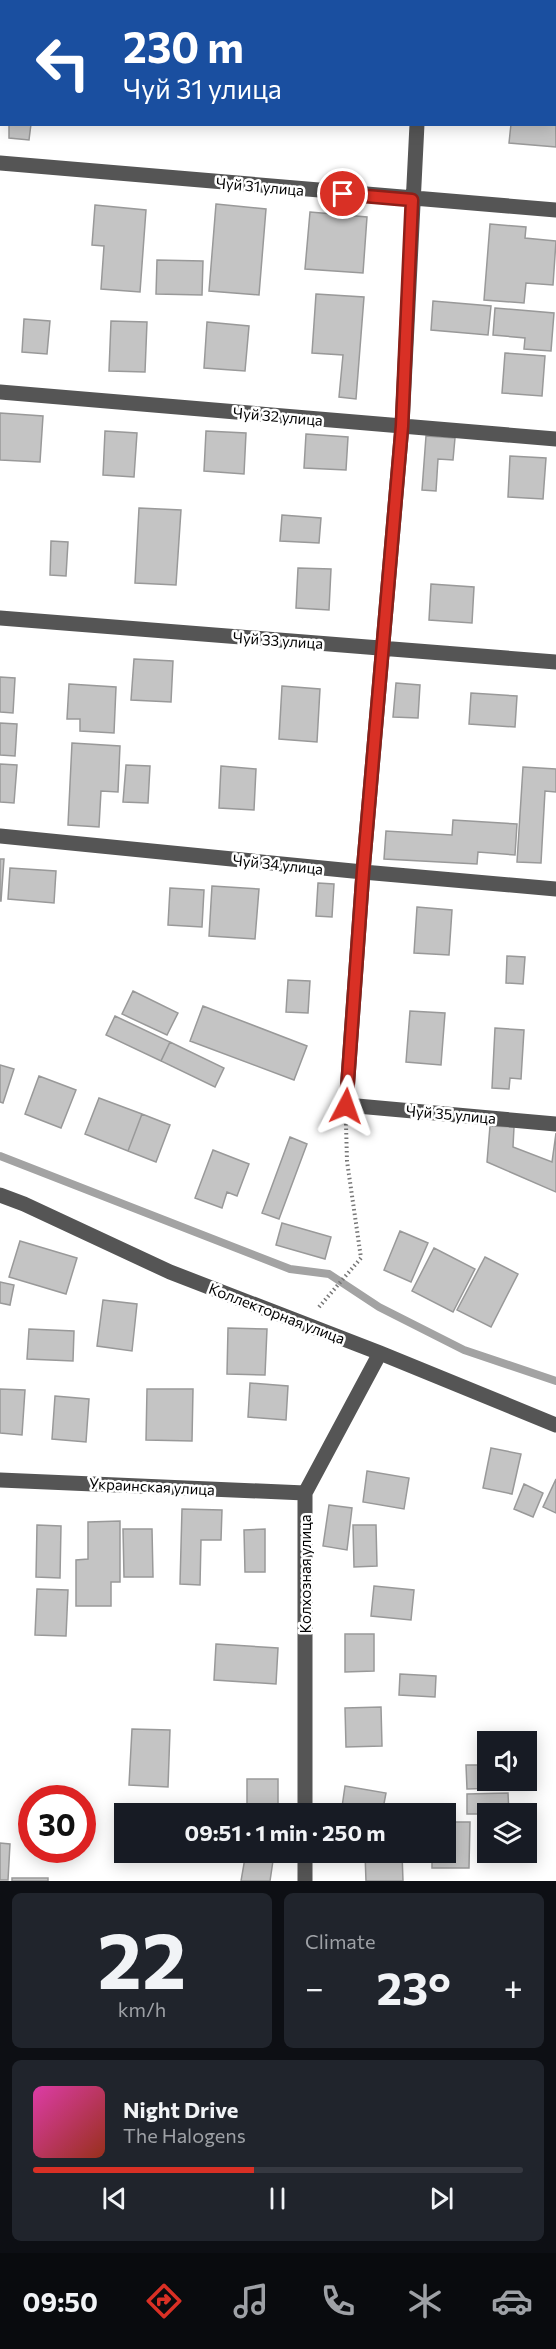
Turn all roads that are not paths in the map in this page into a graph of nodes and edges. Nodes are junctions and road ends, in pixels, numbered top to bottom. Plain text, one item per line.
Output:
1 (417, 126) edge
2 (0, 163) edge
3 (412, 200) junction
4 (556, 210) edge
5 (0, 392) edge
6 (402, 426) junction
7 (556, 439) edge
8 (0, 618) edge
9 (383, 648) junction
10 (556, 662) edge
11 (0, 836) edge
12 (363, 872) junction
13 (556, 889) edge
14 (556, 1124) edge
15 (0, 1195) edge
16 (380, 1353) junction
17 (556, 1425) edge
18 (0, 1480) edge
19 (305, 1493) junction
20 (305, 1803) edge
21 (304, 1863) edge
22 (304, 1881) edge

1 - 3 street
2 - 3 street, Чуй 31 улица
3 - 4 street, Чуй 31 улица
3 - 6 street
5 - 6 street, Чуй 32 улица
6 - 7 street, Чуй 32 улица
6 - 9 street
8 - 9 street, Чуй 33 улица
9 - 10 street, Чуй 33 улица
9 - 12 street
11 - 12 street, Чуй 34 улица
12 - 13 street, Чуй 34 улица
12 - 14 street, Чуй 35 улица
15 - 16 street, Коллекторная улица
16 - 17 street, Коллекторная улица
16 - 19 street, Колхозная улица
18 - 19 street, Украинская улица
19 - 20 street, Колхозная улица
21 - 22 street

